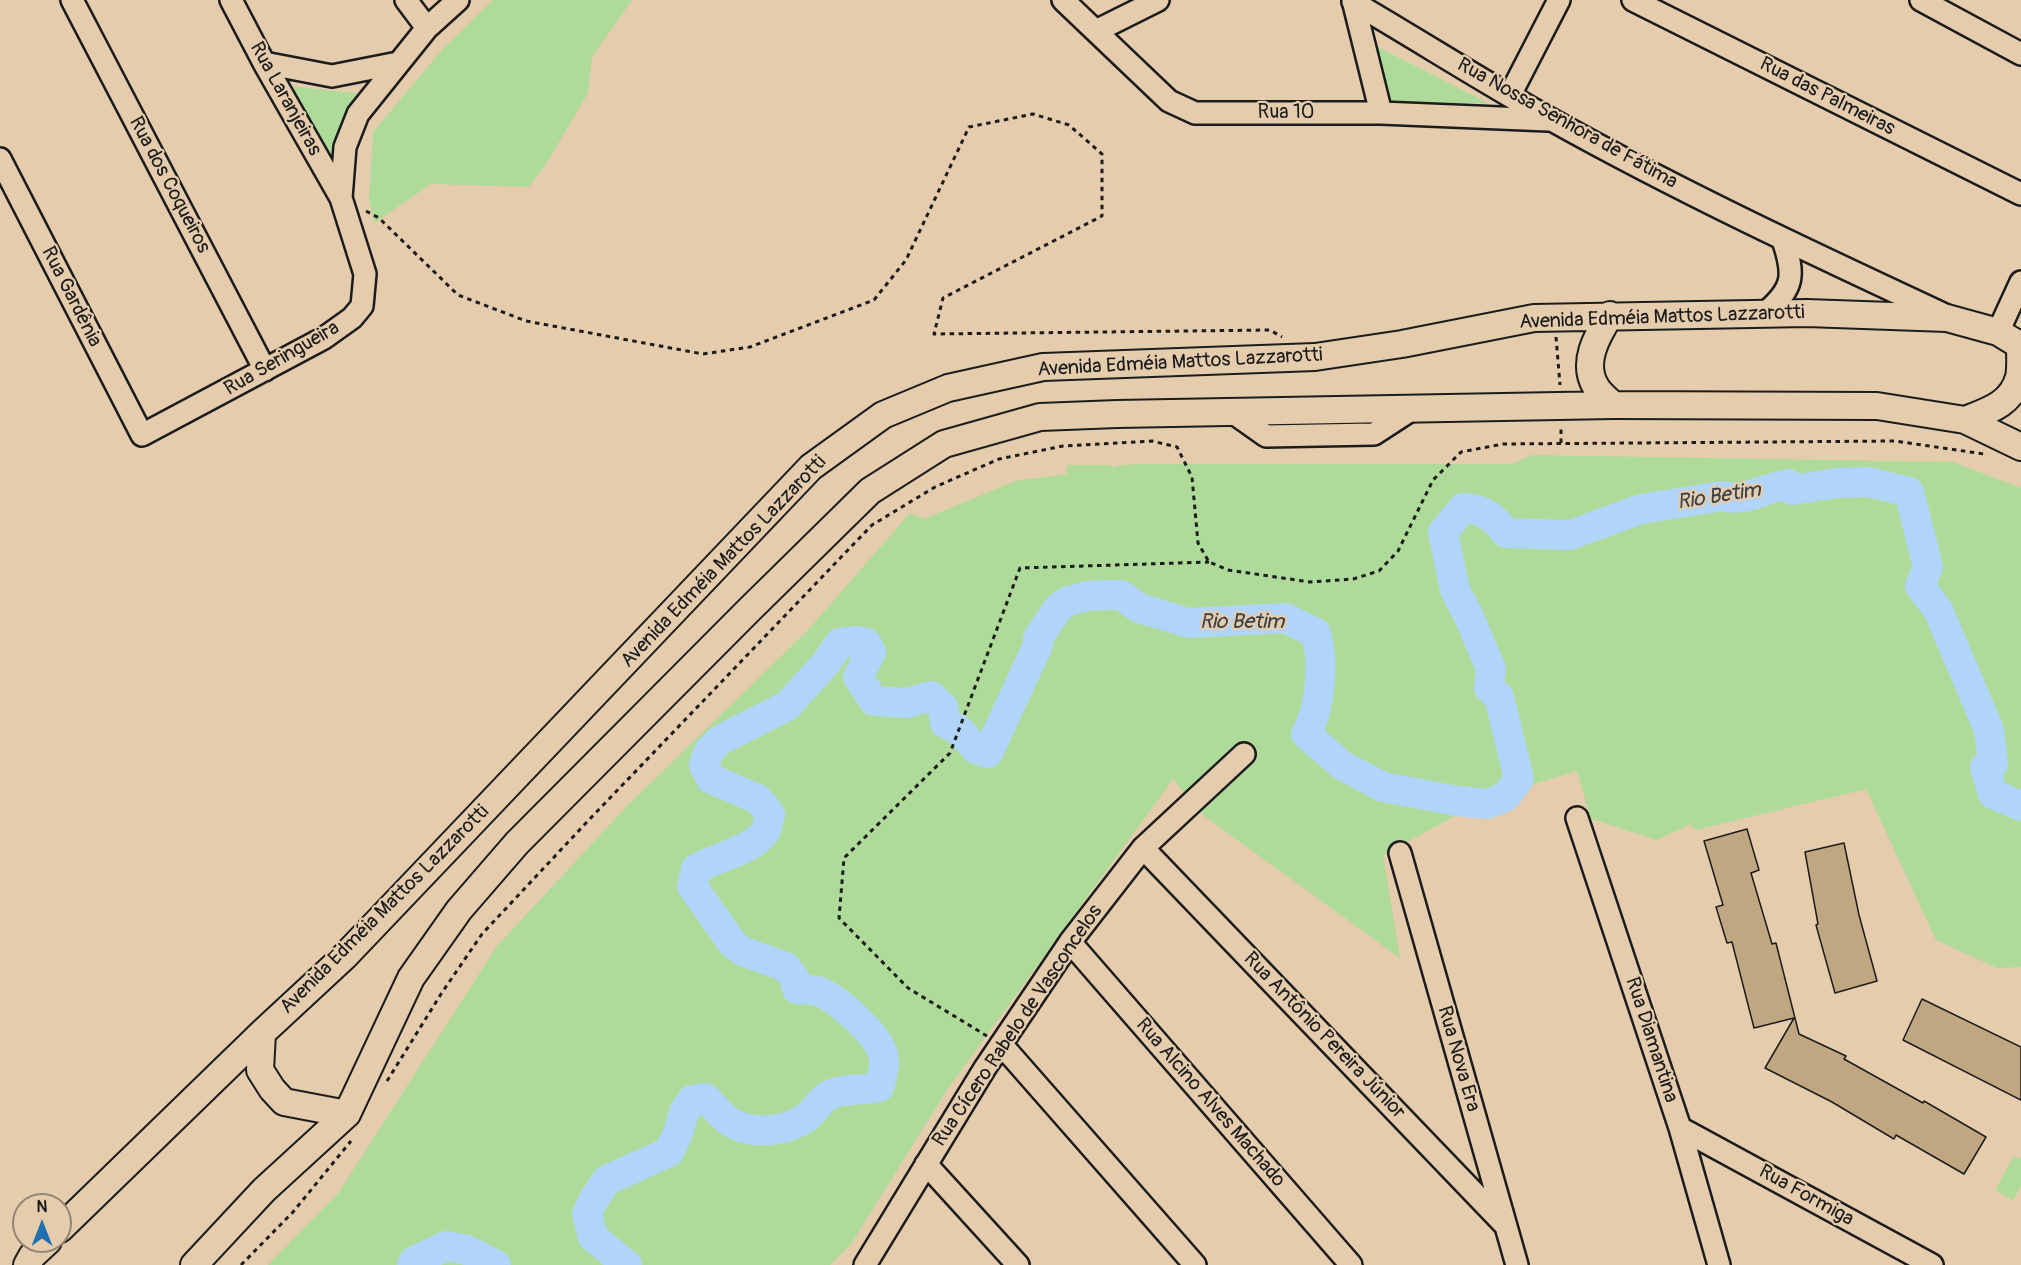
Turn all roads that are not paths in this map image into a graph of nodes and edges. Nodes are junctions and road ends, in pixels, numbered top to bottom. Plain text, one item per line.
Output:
1 (72, 0) edge
2 (231, 0) edge
3 (406, 0) edge
4 (458, 0) edge
5 (1063, 0) edge
6 (1158, 0) edge
7 (1559, 0) edge
8 (1633, 0) edge
9 (1920, 0) edge
10 (1353, 1) edge
11 (427, 28) junction
12 (1096, 31) junction
13 (2021, 54) edge
14 (264, 63) junction
15 (398, 63) junction
16 (1510, 95) junction
17 (1381, 113) junction
18 (1551, 120) junction
19 (0, 159) edge
20 (2021, 194) edge
21 (341, 198) junction
22 (1784, 240) junction
23 (2021, 282) edge
24 (1765, 313) junction
25 (1610, 315) junction
26 (1955, 320) junction
27 (2012, 340) edge
28 (265, 370) junction
29 (1613, 405) junction
30 (1965, 420) junction
31 (142, 435) joint
32 (2021, 447) edge
33 (1244, 753) dead end
34 (1577, 818) dead end
35 (1143, 848) junction
36 (1400, 853) dead end
37 (1070, 942) junction
38 (262, 1033) junction
39 (1001, 1044) junction
40 (350, 1126) junction
41 (1680, 1128) junction
42 (926, 1164) junction
43 (72, 1217) edge
44 (1504, 1224) junction
45 (194, 1265) edge
46 (865, 1265) edge
47 (1018, 1265) edge
48 (1195, 1265) edge
49 (1351, 1265) edge
50 (1517, 1265) edge
51 (1719, 1265) edge
52 (1932, 1265) edge

1 - 28 street, Rua dos Coqueiros
2 - 14 street, Rua Laranjeiras
3 - 11 street
4 - 11 street, Rua Seringueira
5 - 12 street, Rua 10
6 - 12 street
7 - 16 street
8 - 20 street, Rua das Palmeiras
9 - 13 street
10 - 16 street, Rua Nossa Senhora de Fátima
10 - 17 street
11 - 15 street, Rua Seringueira
12 - 17 street, Rua 10
14 - 15 street
14 - 21 street, Rua Laranjeiras
15 - 21 street, Rua Seringueira
16 - 18 street, Rua Nossa Senhora de Fátima
17 - 18 street, Rua 10
18 - 22 street, Rua Nossa Senhora de Fátima
19 - 31 street, Rua Gardênia
21 - 28 street, Rua Seringueira
22 - 24 street
22 - 26 street, Rua Nossa Senhora de Fátima
23 - 27 street
24 - 25 main road, Avenida Edméia Mattos Lazzarotti
24 - 26 main road, Avenida Edméia Mattos Lazzarotti
25 - 29 main road
25 - 38 main road, Avenida Edméia Mattos Lazzarotti
26 - 27 main road, Avenida Edméia Mattos Lazzarotti
27 - 30 main road
28 - 31 street, Rua Seringueira
29 - 30 main road
29 - 40 main road
30 - 32 main road
33 - 35 street, Rua Cícero Rabelo de Vasconcelos
34 - 41 street, Rua Diamantina
35 - 37 street, Rua Cícero Rabelo de Vasconcelos
35 - 44 street, Rua Antônio Pereira Júnior
36 - 44 street, Rua Nova Era
37 - 39 street, Rua Cícero Rabelo de Vasconcelos
37 - 49 street, Rua Alcino Alves Machado
38 - 40 main road
38 - 43 main road, Avenida Edméia Mattos Lazzarotti
39 - 42 street, Rua Cícero Rabelo de Vasconcelos
39 - 48 street
40 - 45 main road
41 - 51 street, Rua Diamantina
41 - 52 street, Rua Formiga
42 - 46 street, Rua Cícero Rabelo de Vasconcelos
42 - 47 street
44 - 50 street, Rua Nova Era

